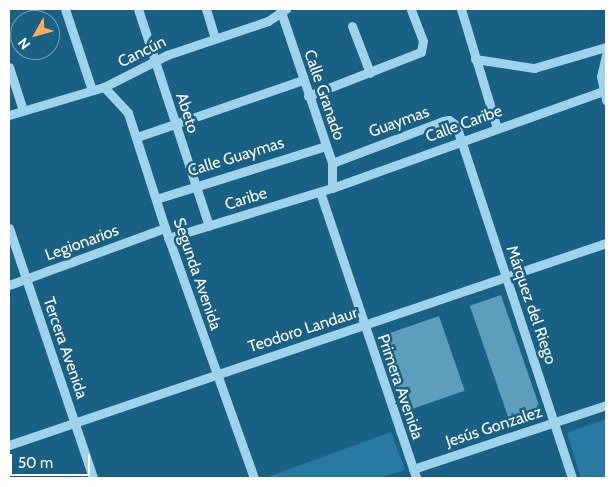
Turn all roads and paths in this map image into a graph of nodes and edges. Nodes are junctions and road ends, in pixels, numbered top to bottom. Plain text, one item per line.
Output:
1 (65, 9) edge
2 (138, 9) edge
3 (206, 9) edge
4 (411, 9) edge
5 (461, 9) edge
6 (282, 10) edge
7 (352, 26) dead end
8 (215, 38) junction
9 (606, 47) edge
10 (606, 55) edge
11 (475, 59) junction
12 (155, 62) junction
13 (9, 67) edge
14 (370, 73) junction
15 (303, 80) junction
16 (104, 87) junction
17 (92, 90) junction
18 (605, 93) edge
19 (308, 96) junction
20 (23, 110) junction
21 (9, 116) edge
22 (449, 120) joint
23 (175, 123) junction
24 (497, 128) junction
25 (137, 137) junction
26 (461, 141) junction
27 (326, 146) junction
28 (332, 163) junction
29 (194, 185) junction
30 (332, 188) junction
31 (320, 192) junction
32 (156, 199) junction
33 (209, 226) junction
34 (9, 228) edge
35 (165, 228) junction
36 (168, 238) junction
37 (606, 243) edge
38 (506, 278) junction
39 (26, 279) junction
40 (9, 285) edge
41 (363, 326) junction
42 (217, 374) junction
43 (606, 405) edge
44 (74, 422) junction
45 (556, 423) junction
46 (9, 445) edge
47 (415, 474) edge
48 (94, 478) edge
49 (254, 478) edge
50 (572, 478) edge

1 - 17 street
2 - 12 street, Abeto
3 - 8 street
4 - 14 street
5 - 11 street
6 - 8 street, Cancún
6 - 15 street, Calle Granado
7 - 14 street
8 - 12 street, Cancún
9 - 11 street
10 - 18 street
11 - 24 street
12 - 16 street, Cancún
12 - 23 street, Abeto
13 - 20 street
14 - 19 street
15 - 19 street, Calle Granado
15 - 23 street
16 - 17 street, Cancún
16 - 25 street, Segunda Avenida
17 - 20 street, Cancún
18 - 24 street, Calle Caribe
19 - 27 street, Calle Granado
20 - 21 street, Cancún
22 - 26 street, Márquez del Riego
22 - 28 street, Guaymas
23 - 25 street
23 - 29 street, Abeto
24 - 26 street, Calle Caribe
25 - 32 street, Segunda Avenida
26 - 30 street, Calle Caribe
26 - 38 street, Márquez del Riego
27 - 28 street, Calle Granado
27 - 29 street, Calle Guaymas
28 - 30 street, Calle Granado
29 - 32 street, Calle Guaymas
29 - 33 street, Abeto
30 - 31 street, Caribe
31 - 33 street, Caribe
31 - 41 street, Primera Avenida
32 - 35 street, Segunda Avenida
33 - 36 street, Caribe
34 - 39 street, Tercera Avenida
35 - 36 street, Segunda Avenida
35 - 39 street, Legionarios
36 - 42 street, Segunda Avenida
37 - 38 street, Teodoro Landaur
38 - 41 street, Teodoro Landaur
38 - 45 street, Márquez del Riego
39 - 40 street, Legionarios
39 - 44 street, Tercera Avenida
41 - 42 street, Teodoro Landaur
41 - 47 street, Primera Avenida
42 - 44 street, Teodoro Landaur
42 - 49 street, Segunda Avenida
43 - 45 street, Jesús Gonzalez
44 - 46 street, Teodoro Landaur
44 - 48 street, Tercera Avenida
45 - 47 street, Jesús Gonzalez
45 - 50 street, Márquez del Riego

